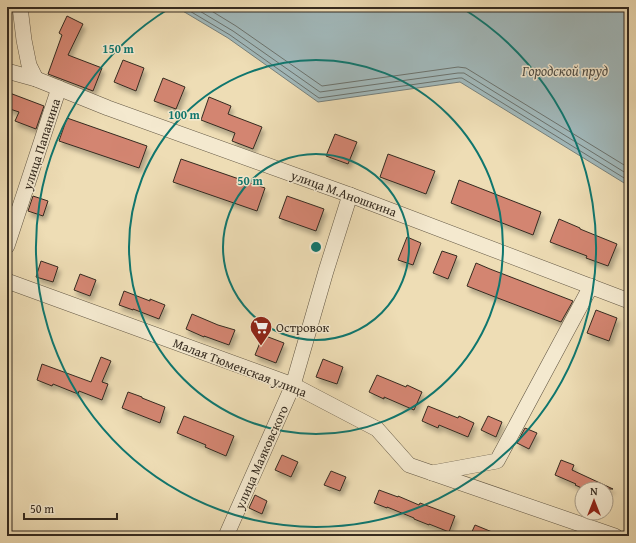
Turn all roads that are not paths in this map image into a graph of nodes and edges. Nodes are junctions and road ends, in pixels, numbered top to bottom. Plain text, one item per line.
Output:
1 (20, 7) edge
2 (7, 71) edge
3 (36, 79) junction
4 (59, 88) junction
5 (350, 195) junction
6 (7, 246) edge
7 (7, 281) edge
8 (591, 286) junction
9 (629, 301) edge
10 (293, 385) junction
11 (431, 473) junction
12 (226, 536) edge
13 (615, 536) edge

1 - 3 street
2 - 3 street, улица М.Аношкина
3 - 4 street, улица М.Аношкина
4 - 5 street, улица М.Аношкина
4 - 6 street, улица Папанина
5 - 8 street, улица М.Аношкина
5 - 10 street, улица Маяковского
7 - 10 street, Малая Тюменская улица
8 - 9 street, улица М.Аношкина
8 - 11 street
10 - 11 street, Малая Тюменская улица
10 - 12 street, улица Маяковского
11 - 13 street, Малая Тюменская улица

